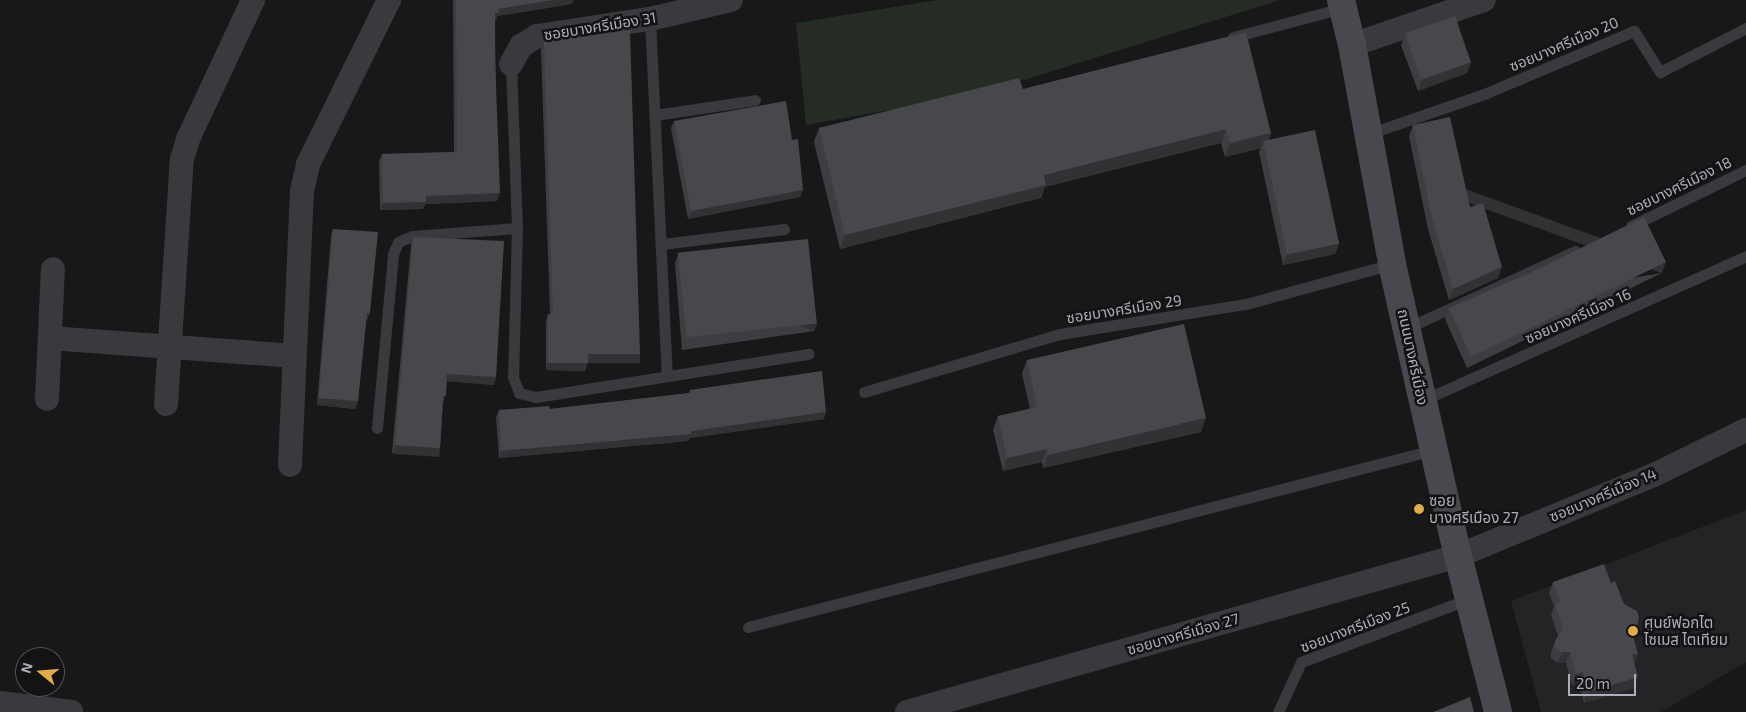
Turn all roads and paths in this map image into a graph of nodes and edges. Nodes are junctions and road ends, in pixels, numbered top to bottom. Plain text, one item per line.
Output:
1 (253, 0) edge
2 (388, 0) edge
3 (731, 0) edge
4 (1484, 0) edge
5 (1342, 4) edge
6 (650, 19) junction
7 (1746, 28) edge
8 (1220, 40) edge
9 (1352, 45) junction
10 (511, 64) joint
11 (755, 100) dead end
12 (655, 115) junction
13 (1368, 134) junction
14 (1746, 170) edge
15 (517, 228) junction
16 (784, 229) dead end
17 (1618, 232) edge
18 (662, 244) junction
19 (1582, 248) edge
20 (1746, 256) edge
21 (1392, 264) junction
22 (53, 270) dead end
23 (1407, 328) junction
24 (50, 338) junction
25 (170, 347) junction
26 (809, 354) dead end
27 (294, 356) junction
28 (667, 375) junction
29 (864, 392) dead end
30 (47, 398) dead end
31 (1422, 400) junction
32 (166, 404) dead end
33 (378, 428) dead end
34 (1746, 430) edge
35 (1433, 450) junction
36 (290, 465) dead end
37 (1458, 556) junction
38 (1469, 599) junction
39 (748, 627) dead end
40 (0, 703) edge
41 (71, 712) edge
42 (907, 712) edge
43 (1278, 712) edge
44 (1498, 712) edge

1 - 25 street
2 - 27 street
3 - 6 street, ซอยบางศรีเมือง 31
4 - 9 street
5 - 8 lane
5 - 9 street, ถนนบางศรีเมือง
6 - 10 street, ซอยบางศรีเมือง 31
6 - 12 lane
7 - 13 lane, ซอยบางศรีเมือง 20
9 - 13 street, ถนนบางศรีเมือง
10 - 15 lane
11 - 12 lane
12 - 18 lane
13 - 21 street, ถนนบางศรีเมือง
14 - 17 lane, ซอยบางศรีเมือง 18
15 - 28 lane
15 - 33 lane
16 - 18 lane
18 - 28 lane
19 - 23 lane
20 - 31 lane, ซอยบางศรีเมือง 16
21 - 23 street, ถนนบางศรีเมือง
21 - 29 lane, ซอยบางศรีเมือง 29
22 - 24 street
23 - 31 street, ถนนบางศรีเมือง
24 - 25 street
24 - 30 street
25 - 27 street
25 - 32 street
26 - 28 lane
27 - 36 street
31 - 35 street, ถนนบางศรีเมือง
34 - 37 street, ซอยบางศรีเมือง 14
35 - 37 street, ถนนบางศรีเมือง
35 - 39 lane
37 - 38 street, ถนนบางศรีเมือง
37 - 42 street, ซอยบางศรีเมือง 27
38 - 43 lane, ซอยบางศรีเมือง 25
38 - 44 street, ถนนบางศรีเมือง
40 - 41 street

